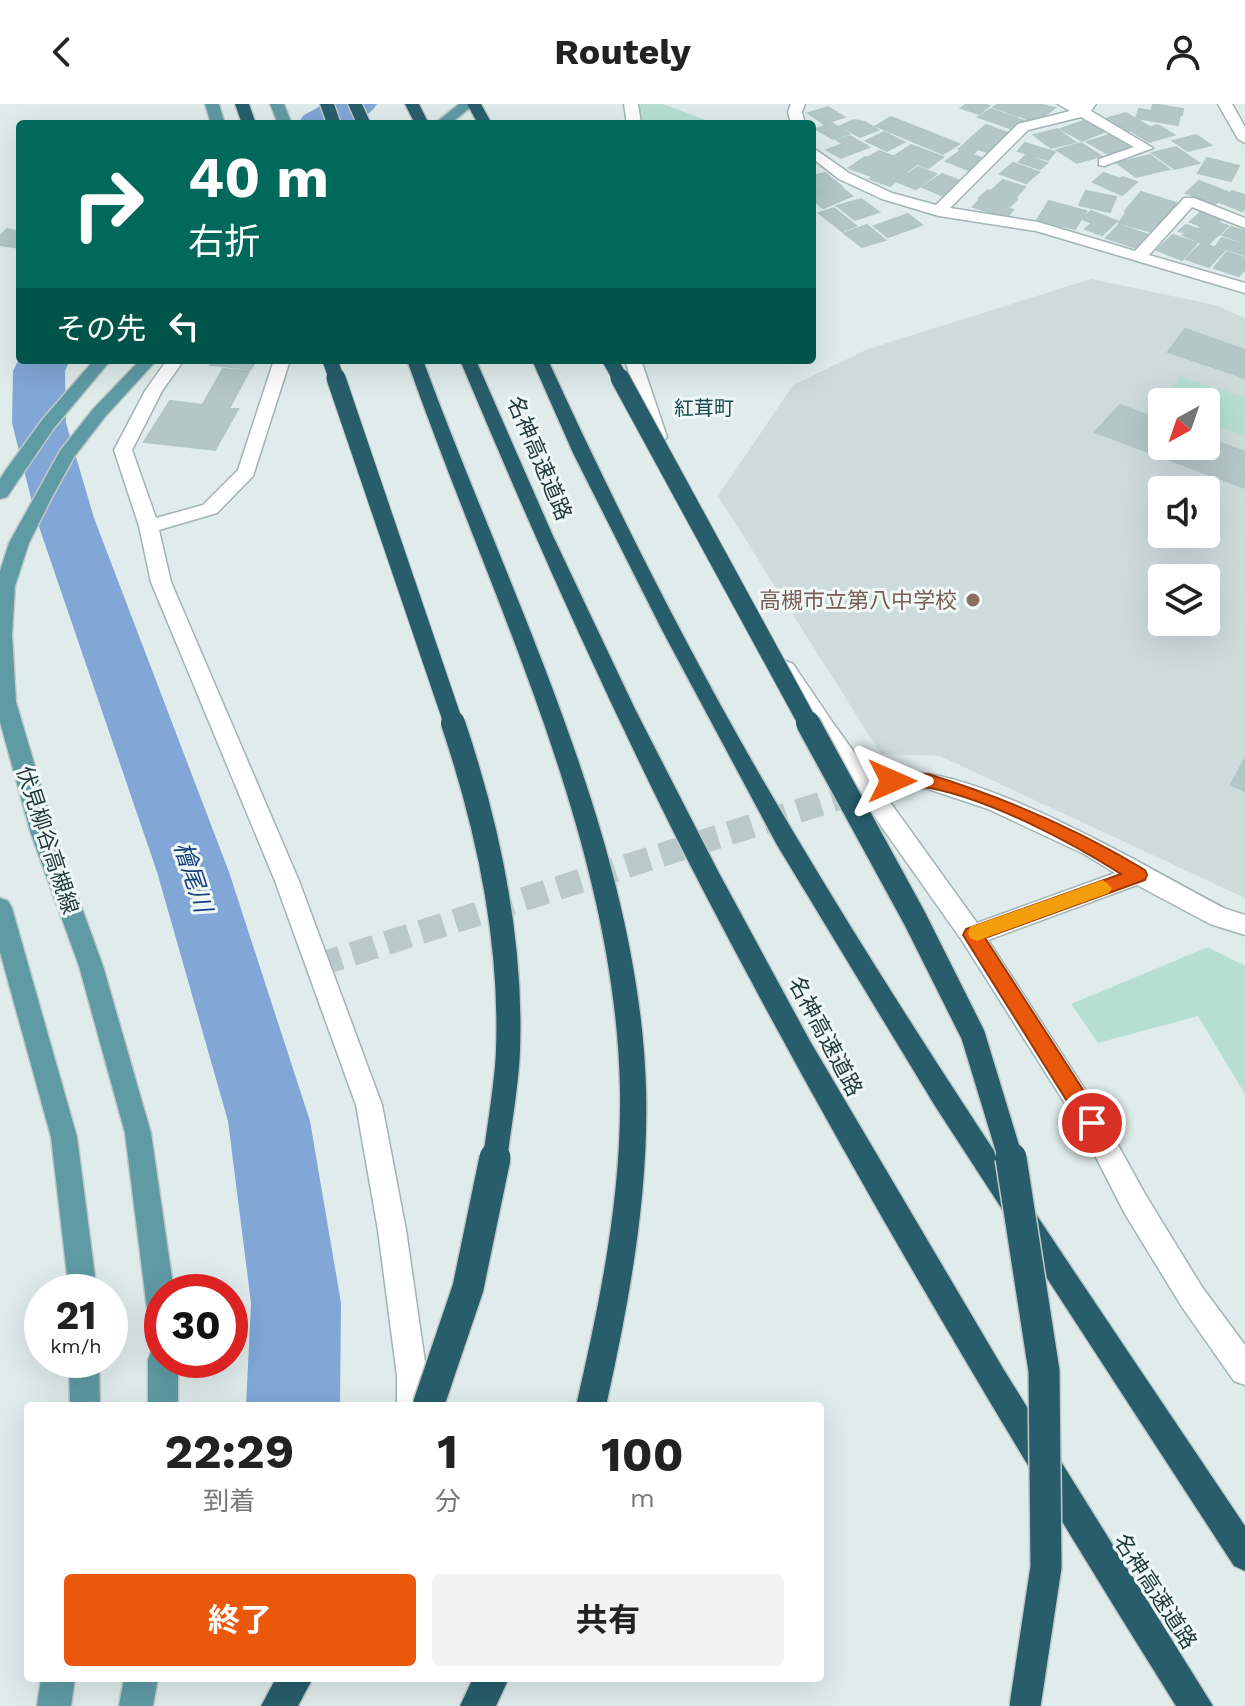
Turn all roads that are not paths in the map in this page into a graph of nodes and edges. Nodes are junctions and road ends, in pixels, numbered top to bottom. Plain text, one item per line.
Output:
1 (471, 104) edge
2 (1065, 104) edge
3 (1225, 104) edge
4 (1086, 108) edge
5 (447, 120) edge
6 (1245, 139) edge
7 (816, 154) edge
8 (1104, 162) dead end
9 (939, 211) junction
10 (1245, 223) edge
11 (1139, 256) junction
12 (1242, 282) edge
13 (99, 364) edge
14 (145, 364) edge
15 (173, 364) edge
16 (281, 364) edge
17 (331, 364) edge
18 (416, 364) edge
19 (470, 364) edge
20 (542, 364) edge
21 (612, 364) edge
22 (634, 364) edge
23 (0, 493) edge
24 (149, 526) junction
25 (2, 586) edge
26 (892, 781) tunnel mouth
27 (1138, 875) junction
28 (0, 908) edge
29 (1245, 925) edge
30 (972, 935) junction
31 (81, 1274) edge
32 (157, 1274) edge
33 (1245, 1370) edge
34 (84, 1378) edge
35 (163, 1378) edge
36 (85, 1402) edge
37 (163, 1402) edge
38 (412, 1402) edge
39 (429, 1402) edge
40 (592, 1402) edge
41 (1245, 1555) edge
42 (57, 1682) edge
43 (140, 1682) edge
44 (293, 1682) edge
45 (490, 1682) edge
46 (54, 1706) edge
47 (136, 1706) edge
48 (278, 1706) edge
49 (477, 1706) edge
50 (1025, 1706) edge
51 (1196, 1706) edge

1 - 5 main road
2 - 4 street
3 - 6 street
4 - 8 street
4 - 9 street
7 - 9 street
9 - 11 street
10 - 11 street
11 - 12 street
13 - 23 main road
14 - 25 main road, 伏見柳谷高槻線
15 - 24 street
16 - 24 street
17 - 39 highway, bridge
18 - 40 highway
19 - 51 highway, 名神高速道路
20 - 41 highway, 名神高速道路
21 - 50 highway, bridge
22 - 30 street
24 - 38 street
25 - 32 main road, 伏見柳谷高槻線
26 - 27 street
27 - 29 street
27 - 30 street
28 - 31 main road
30 - 33 street
34 - 36 main road
35 - 37 main road
42 - 46 main road
43 - 47 main road
44 - 48 highway
45 - 49 highway

